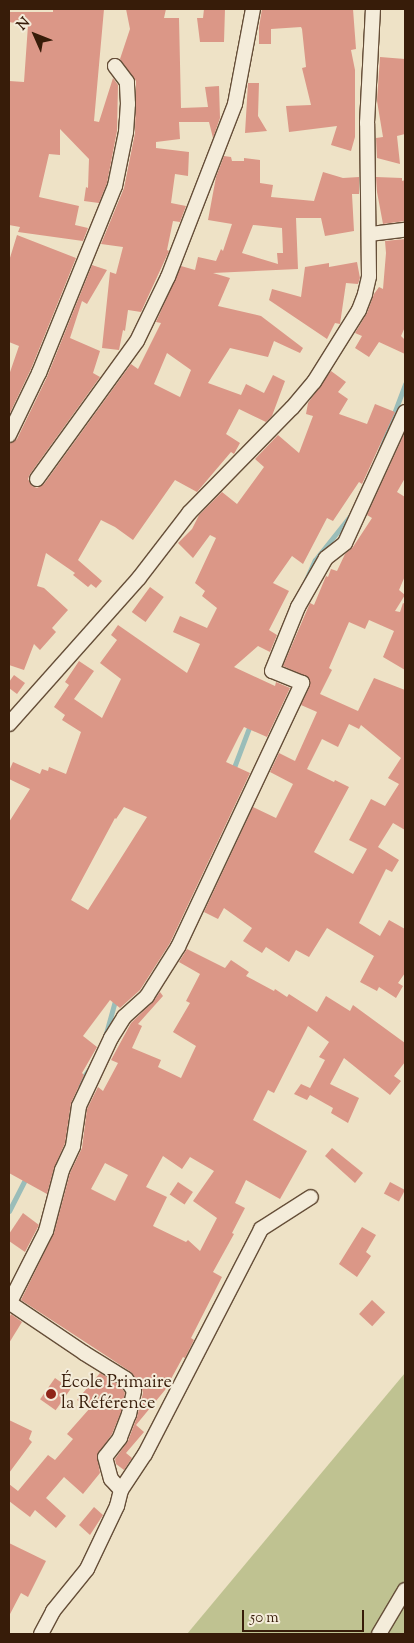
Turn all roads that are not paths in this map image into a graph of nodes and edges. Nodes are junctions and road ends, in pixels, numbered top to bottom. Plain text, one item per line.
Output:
1 (253, 9) edge
2 (373, 9) edge
3 (115, 66) dead end
4 (405, 230) edge
5 (370, 234) junction
6 (405, 412) edge
7 (9, 435) edge
8 (37, 479) dead end
9 (9, 724) edge
10 (311, 1197) dead end
11 (9, 1303) edge
12 (121, 1490) junction
13 (405, 1590) edge
14 (42, 1634) edge
15 (379, 1634) edge

1 - 8 street
2 - 5 street
3 - 7 street
4 - 5 street
5 - 9 street
6 - 11 street
10 - 12 street
11 - 12 street
12 - 14 street
13 - 15 street

